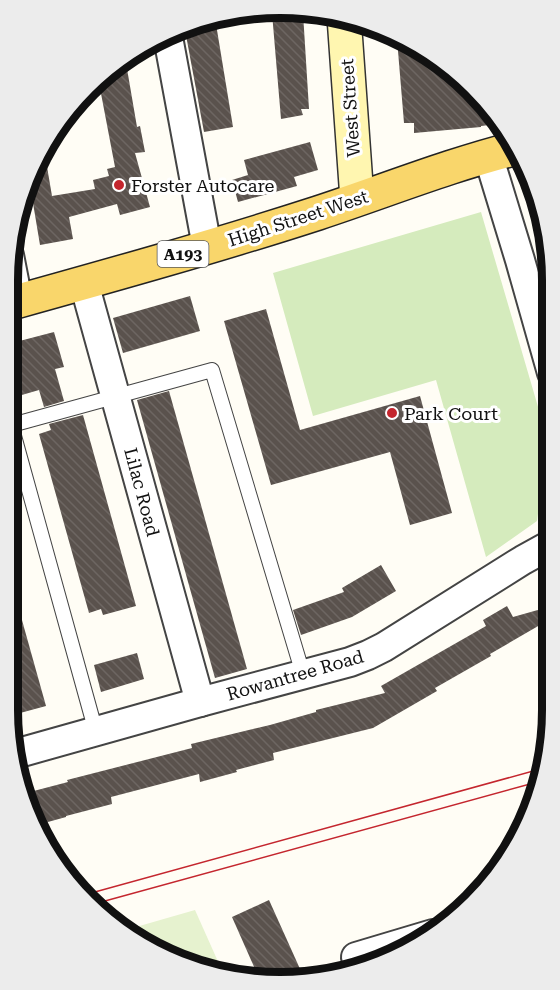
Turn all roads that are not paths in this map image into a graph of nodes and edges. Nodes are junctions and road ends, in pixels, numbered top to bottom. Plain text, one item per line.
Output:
1 (345, 26) edge
2 (169, 43) edge
3 (503, 152) edge
4 (357, 199) junction
5 (207, 248) junction
6 (84, 283) junction
7 (18, 302) edge
8 (542, 338) edge
9 (116, 397) junction
10 (18, 424) edge
11 (18, 454) edge
12 (542, 549) edge
13 (303, 674) junction
14 (200, 702) junction
15 (96, 732) junction
16 (21, 752) edge
17 (396, 945) edge
18 (356, 957) dead end

1 - 4 street, West Street
2 - 5 street
3 - 4 main road, High Street West / A193
3 - 8 street
4 - 5 main road, High Street West / A193
5 - 6 main road, High Street West / A193
6 - 7 main road, High Street West / A193
6 - 9 street, Lilac Road
9 - 10 lane
9 - 13 lane
9 - 14 street, Lilac Road
11 - 15 lane
12 - 13 street, Rowantree Road
13 - 14 street, Rowantree Road
14 - 15 street, Rowantree Road
15 - 16 street, Rowantree Road
17 - 18 street

